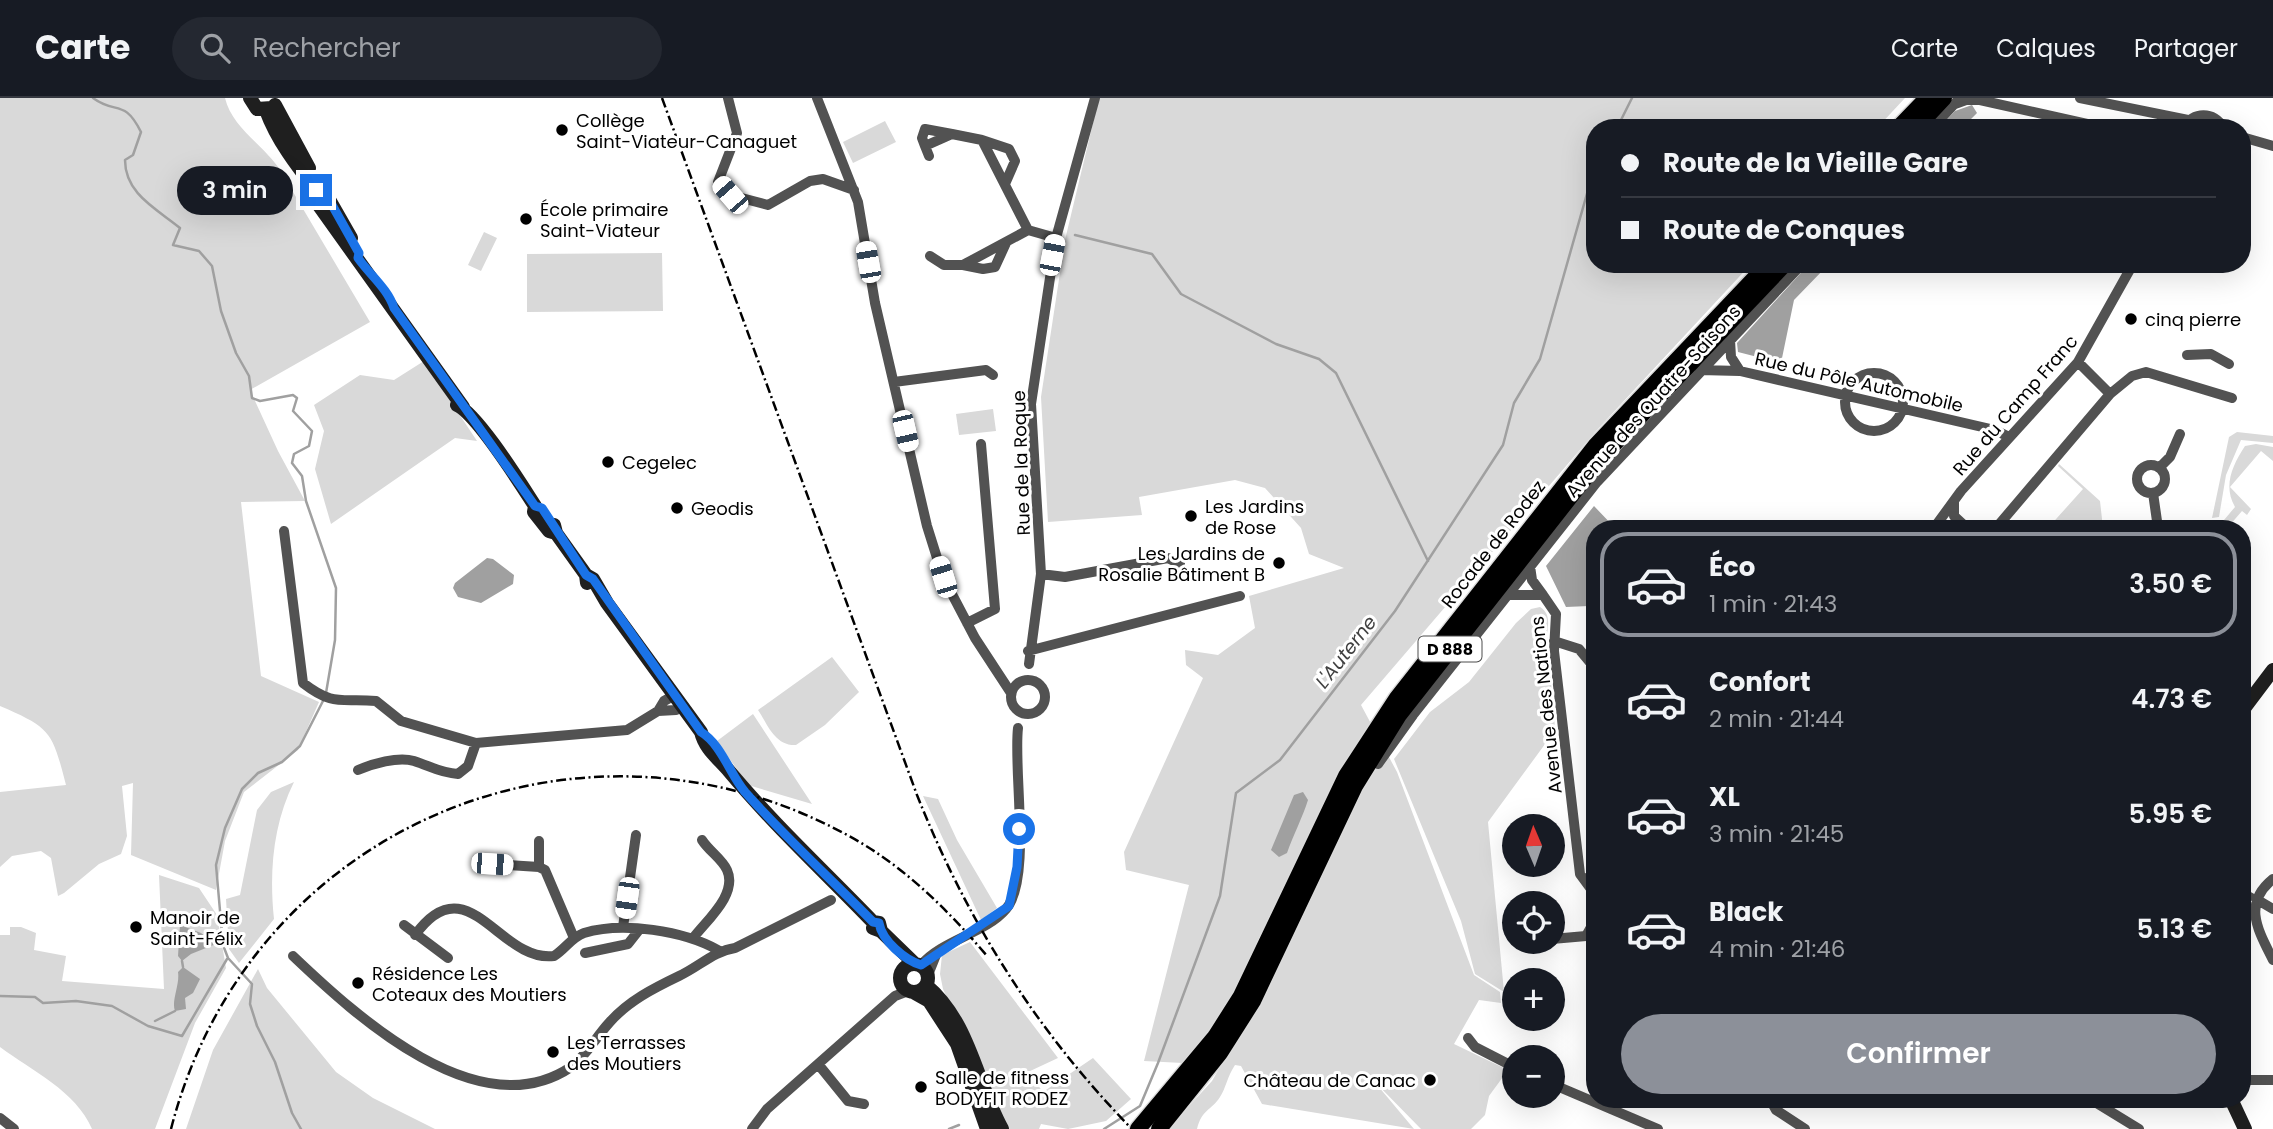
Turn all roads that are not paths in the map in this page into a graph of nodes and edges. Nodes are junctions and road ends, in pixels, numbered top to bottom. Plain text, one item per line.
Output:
1 (250, 98) edge
2 (727, 98) edge
3 (817, 98) edge
4 (1095, 98) edge
5 (1927, 98) edge
6 (2080, 98) edge
7 (1953, 100) edge
8 (273, 104) edge
9 (1907, 119) edge
10 (1928, 119) edge
11 (1939, 119) edge
12 (2065, 119) edge
13 (2166, 119) edge
14 (2192, 119) edge
15 (2214, 119) edge
16 (952, 134) junction
17 (982, 139) junction
18 (2251, 142) edge
19 (2273, 146) edge
20 (1005, 184) junction
21 (854, 190) junction
22 (1028, 230) junction
23 (1056, 238) junction
24 (1006, 243) junction
25 (930, 256) dead end
26 (963, 265) junction
27 (1760, 273) edge
28 (1776, 273) edge
29 (1793, 273) edge
30 (2128, 273) edge
31 (1730, 340) junction
32 (2187, 355) dead end
33 (2078, 362) junction
34 (2230, 362) dead end
35 (1700, 370) junction
36 (1740, 371) junction
37 (993, 375) dead end
38 (894, 382) junction
39 (2110, 394) junction
40 (1845, 396) junction
41 (2232, 398) dead end
42 (1902, 408) junction
43 (2180, 434) dead end
44 (2009, 437) junction
45 (981, 444) dead end
46 (2159, 468) junction
47 (2153, 493) junction
48 (1954, 502) junction
49 (1954, 516) junction
50 (1940, 520) edge
51 (1947, 520) edge
52 (1958, 520) edge
53 (2003, 520) edge
54 (2157, 520) edge
55 (284, 531) dead end
56 (1180, 565) dead end
57 (1530, 566) junction
58 (1041, 574) junction
59 (1543, 594) junction
60 (1508, 595) junction
61 (1240, 596) dead end
62 (967, 623) junction
63 (1554, 641) junction
64 (1028, 651) junction
65 (1586, 657) edge
66 (1029, 664) junction
67 (2273, 670) edge
68 (1037, 682) junction
69 (1017, 686) junction
70 (2251, 699) edge
71 (678, 700) junction
72 (1016, 710) junction
73 (1031, 715) junction
74 (1018, 728) junction
75 (477, 743) junction
76 (1378, 764) joint
77 (358, 771) dead end
78 (636, 835) dead end
79 (702, 840) dead end
80 (539, 841) dead end
81 (492, 864) dead end
82 (539, 867) junction
83 (2273, 879) edge
84 (1586, 882) edge
85 (839, 891) junction
86 (2251, 896) edge
87 (2256, 899) junction
88 (2273, 909) edge
89 (404, 925) dead end
90 (623, 927) junction
91 (639, 930) junction
92 (415, 935) junction
93 (1586, 936) edge
94 (694, 937) junction
95 (574, 938) junction
96 (1565, 938) edge
97 (1281, 945) junction
98 (718, 950) junction
99 (585, 953) dead end
100 (293, 956) dead end
101 (448, 958) dead end
102 (2273, 960) edge
103 (912, 980) junction
104 (1468, 1038) dead end
105 (1502, 1061) edge
106 (818, 1064) junction
107 (2251, 1080) edge
108 (2273, 1080) edge
109 (1565, 1090) edge
110 (1586, 1098) edge
111 (864, 1104) dead end
112 (1609, 1108) edge
113 (1775, 1108) edge
114 (2104, 1108) edge
115 (2235, 1108) edge
116 (0, 1118) edge
117 (15, 1129) edge
118 (752, 1129) edge
119 (987, 1129) edge
120 (1002, 1129) edge
121 (1138, 1129) edge
122 (1159, 1129) edge
123 (1658, 1129) edge
124 (1805, 1129) edge
125 (2138, 1129) edge
126 (2245, 1129) edge

1 - 8 main road
2 - 21 street
3 - 21 street
4 - 23 street, Rue de la Roque
5 - 9 highway
6 - 13 street
7 - 10 highway
7 - 11 street
7 - 12 street
8 - 71 main road
14 - 15 street
16 - 16 street
16 - 17 street
17 - 20 street
17 - 20 street
18 - 19 street
20 - 22 street
21 - 38 street
22 - 23 street
22 - 24 street
23 - 58 street, Rue de la Roque
24 - 26 street
24 - 26 street
25 - 26 street
27 - 121 highway, Rocade de Rodez / D 888
28 - 97 highway, Rocade de Rodez / D 888
29 - 31 street, Avenue des Quatre-Saisons
30 - 33 street, Rue du Camp Franc
31 - 35 street, Avenue des Quatre-Saisons
31 - 36 street, Rue du Pôle Automobile
32 - 34 street
33 - 39 street
33 - 44 street, Rue du Camp Franc
35 - 36 street, Rue du Pôle Automobile
35 - 57 street, Avenue des Quatre-Saisons
36 - 40 street, Rue du Pôle Automobile
37 - 38 street
38 - 62 street
39 - 41 street
39 - 53 street
40 - 42 street, Rue du Pôle Automobile
40 - 42 street
40 - 42 street
42 - 44 street, Rue du Pôle Automobile
43 - 46 street
44 - 48 street, Rue du Camp Franc
45 - 62 street
46 - 47 street
46 - 47 street
47 - 54 street
48 - 49 street
48 - 50 street, Rue du Camp Franc
49 - 51 street, Rue du Camp Franc
49 - 52 street
55 - 75 street
56 - 58 street
57 - 59 street, Avenue des Nations
57 - 60 street, Avenue des Quatre-Saisons
58 - 64 street, Rue de la Roque
59 - 60 street, Avenue des Nations
59 - 63 street, Avenue des Nations
60 - 76 street, Avenue des Quatre-Saisons
61 - 64 street
62 - 69 street
63 - 65 street
63 - 84 street, Avenue des Nations
64 - 66 street, Rue de la Roque
66 - 68 street, Rue de la Roque
66 - 69 street, Rue de la Roque
67 - 70 main road
68 - 69 street
68 - 73 street
69 - 72 street
71 - 75 street
71 - 85 main road
72 - 73 street
72 - 74 street
73 - 74 street
74 - 103 street
75 - 77 street
76 - 97 highway
78 - 90 street
79 - 94 street
80 - 82 street
81 - 82 street
82 - 95 street
83 - 87 street
85 - 98 street
85 - 103 main road
86 - 87 street
87 - 88 street
87 - 102 street
89 - 92 street
90 - 91 street
90 - 95 street
91 - 94 street
91 - 99 street
92 - 95 street
92 - 101 street
93 - 96 street
94 - 98 street
97 - 122 highway, Rocade de Rodez / D 888
98 - 100 street
103 - 106 street
103 - 119 main road
103 - 120 main road
104 - 105 street
106 - 111 street
106 - 118 street
107 - 108 street
109 - 110 street
112 - 123 street
113 - 124 street
114 - 125 street
115 - 126 main road
116 - 117 street

